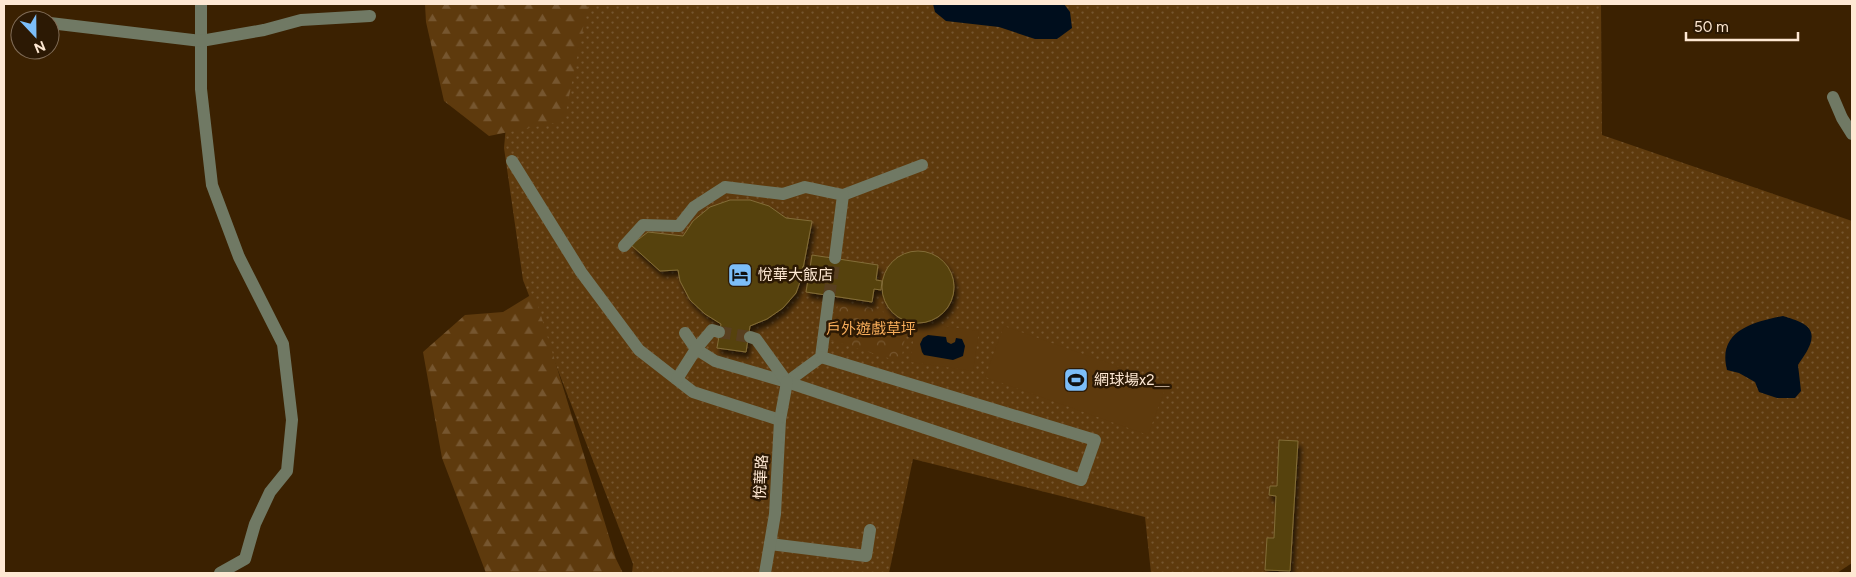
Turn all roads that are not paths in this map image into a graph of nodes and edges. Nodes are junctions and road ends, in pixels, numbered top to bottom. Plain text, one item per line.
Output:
1 (201, 4) edge
2 (370, 16) dead end
3 (60, 24) edge
4 (201, 41) junction
5 (1833, 97) dead end
6 (1852, 134) edge
7 (512, 161) dead end
8 (922, 165) dead end
9 (843, 195) junction
10 (624, 246) dead end
11 (834, 258) tunnel mouth
12 (829, 296) tunnel mouth
13 (720, 332) tunnel mouth
14 (685, 333) dead end
15 (750, 337) tunnel mouth
16 (696, 349) junction
17 (821, 357) junction
18 (676, 379) junction
19 (787, 382) junction
20 (780, 420) junction
21 (870, 530) dead end
22 (770, 544) junction
23 (220, 573) edge
24 (765, 573) edge

1 - 4 street
2 - 4 street
3 - 4 street
4 - 23 street
5 - 6 street
7 - 18 street
8 - 9 street
9 - 10 street
9 - 11 street
12 - 17 street
13 - 16 street
14 - 16 street
15 - 19 street
16 - 18 street
16 - 19 street
17 - 19 street
17 - 19 street
18 - 20 street
19 - 20 street, 悅華路
20 - 22 street, 悅華路
21 - 22 street
22 - 24 street, 悅華路

